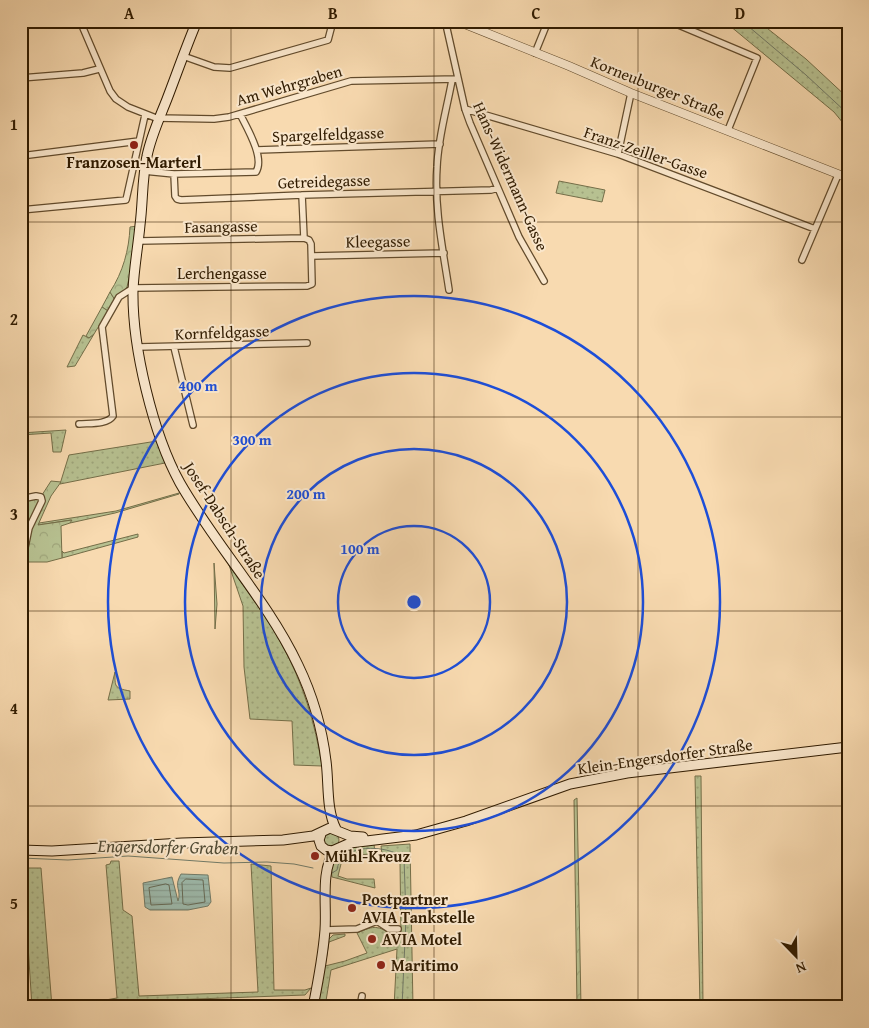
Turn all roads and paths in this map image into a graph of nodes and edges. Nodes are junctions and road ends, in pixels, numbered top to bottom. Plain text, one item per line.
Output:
1 (80, 21) edge
2 (196, 21) edge
3 (333, 21) edge
4 (447, 21) edge
5 (457, 21) edge
6 (548, 21) edge
7 (669, 21) edge
8 (535, 53) junction
9 (183, 56) junction
10 (99, 69) junction
11 (21, 78) edge
12 (455, 79) junction
13 (631, 93) junction
14 (465, 109) junction
15 (240, 114) junction
16 (145, 115) junction
17 (159, 119) junction
18 (728, 130) junction
19 (139, 141) junction
20 (440, 144) junction
21 (257, 150) junction
22 (618, 154) junction
23 (21, 156) edge
24 (144, 171) junction
25 (174, 174) junction
26 (838, 175) junction
27 (848, 178) edge
28 (498, 188) junction
29 (436, 191) junction
30 (302, 195) junction
31 (21, 210) edge
32 (814, 229) junction
33 (304, 238) junction
34 (139, 241) junction
35 (444, 253) junction
36 (312, 256) junction
37 (802, 260) dead end
38 (544, 281) dead end
39 (133, 288) junction
40 (450, 290) dead end
41 (307, 343) dead end
42 (138, 347) junction
43 (174, 347) junction
44 (79, 424) dead end
45 (193, 425) dead end
46 (21, 499) edge
47 (22, 563) edge
48 (848, 747) edge
49 (328, 793) junction
50 (339, 831) junction
51 (322, 832) junction
52 (375, 839) junction
53 (283, 840) junction
54 (322, 846) junction
55 (337, 849) junction
56 (21, 850) edge
57 (327, 875) junction
58 (398, 929) dead end
59 (325, 930) junction
60 (362, 996) dead end
61 (313, 1007) edge
62 (360, 1007) edge

1 - 10 street, Am Wehrgraben
2 - 9 main road, Josef-Dabsch-Straße
3 - 9 street
4 - 12 street, Hans-Widermann-Gasse
5 - 8 street, Korneuburger Straße
6 - 8 street
7 - 18 street
8 - 13 street, Korneuburger Straße
9 - 17 main road, Josef-Dabsch-Straße
10 - 11 street
10 - 16 street, Am Wehrgraben
12 - 14 street, Hans-Widermann-Gasse
12 - 15 street, Am Wehrgraben
12 - 20 street
13 - 18 street, Korneuburger Straße
13 - 22 street
14 - 22 street, Franz-Zeiller-Gasse
14 - 28 street, Hans-Widermann-Gasse
15 - 17 street, Am Wehrgraben
15 - 21 street, Spargelfeldgasse
16 - 17 street, Am Wehrgraben
16 - 19 street
17 - 24 main road, Josef-Dabsch-Straße
18 - 26 street, Korneuburger Straße
19 - 23 street
19 - 31 street
20 - 21 street, Spargelfeldgasse
20 - 29 street
21 - 25 street
22 - 32 street, Franz-Zeiller-Gasse
24 - 25 street
24 - 34 main road, Josef-Dabsch-Straße
25 - 30 street, Getreidegasse
26 - 27 street, Korneuburger Straße
26 - 32 street
28 - 29 street, Getreidegasse
28 - 38 street, Hans-Widermann-Gasse
29 - 30 street, Getreidegasse
29 - 35 street
30 - 33 street
32 - 37 street
33 - 34 street, Fasangasse
33 - 36 street
34 - 39 main road, Josef-Dabsch-Straße
35 - 36 street, Kleegasse
35 - 40 street
36 - 39 street, Lerchengasse
39 - 42 main road, Josef-Dabsch-Straße
39 - 44 street
41 - 43 street, Kornfeldgasse
42 - 43 street, Kornfeldgasse
42 - 49 main road, Josef-Dabsch-Straße
43 - 45 street
46 - 47 street
48 - 52 main road, Klein-Engersdorfer Straße
49 - 50 main road, Josef-Dabsch-Straße
49 - 51 main road, Josef-Dabsch-Straße
50 - 51 main road
50 - 52 main road, Klein-Engersdorfer Straße
50 - 55 main road
51 - 53 main road
51 - 54 main road
52 - 55 main road, Klein-Engersdorfer Straße
53 - 54 main road
53 - 56 main road
54 - 55 main road
54 - 57 main road
55 - 57 main road
57 - 59 main road
58 - 59 street
59 - 61 main road
60 - 62 street

